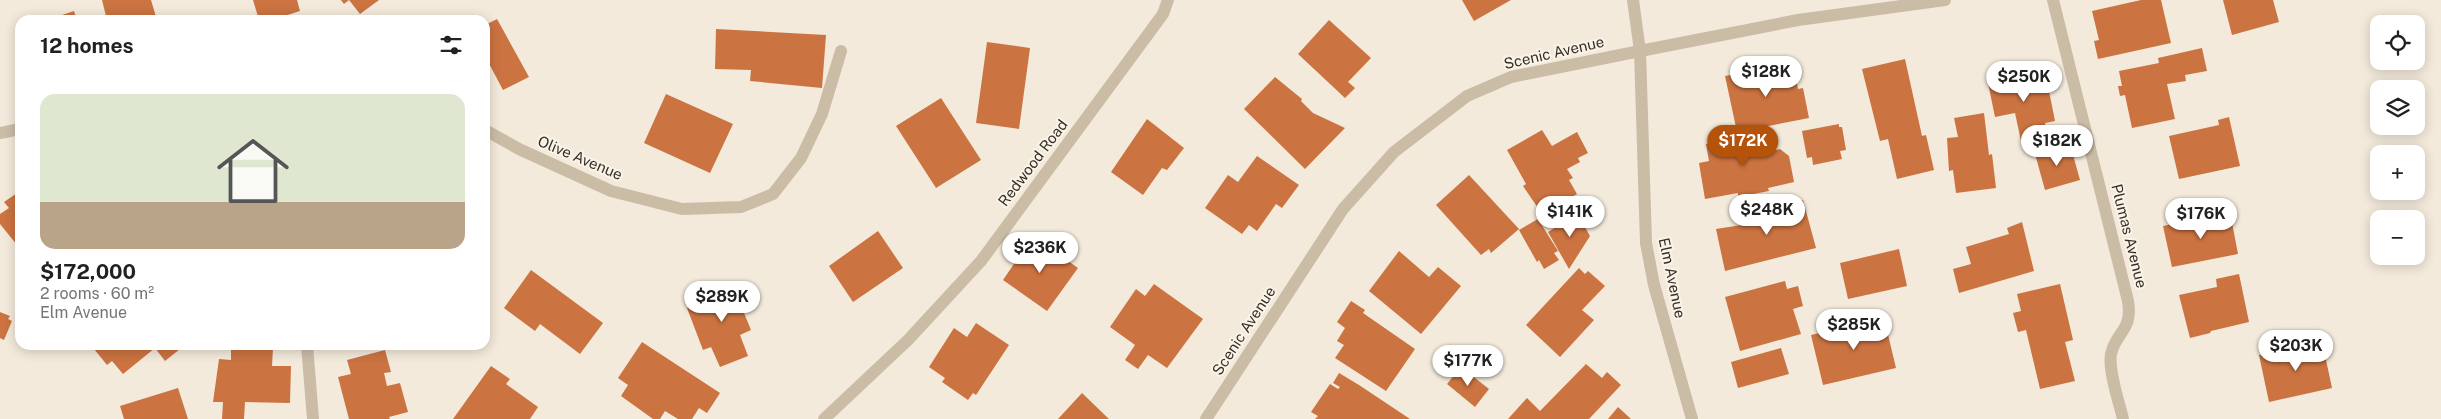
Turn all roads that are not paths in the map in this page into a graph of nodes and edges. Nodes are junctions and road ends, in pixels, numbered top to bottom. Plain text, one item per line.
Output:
1 (1168, 0) edge
2 (1633, 0) edge
3 (1945, 0) edge
4 (2053, 0) edge
5 (841, 51) dead end
6 (1640, 51) junction
7 (15, 130) edge
8 (0, 133) edge
9 (490, 133) edge
10 (306, 350) edge
11 (313, 419) edge
12 (824, 419) edge
13 (1206, 419) edge
14 (1692, 419) edge
15 (2123, 419) edge

1 - 12 street, Redwood Road
2 - 6 street, Elm Avenue
3 - 6 street, Scenic Avenue
4 - 15 street, Plumas Avenue
5 - 9 street, Olive Avenue
6 - 13 street, Scenic Avenue
6 - 14 street, Elm Avenue
7 - 8 street
10 - 11 street

